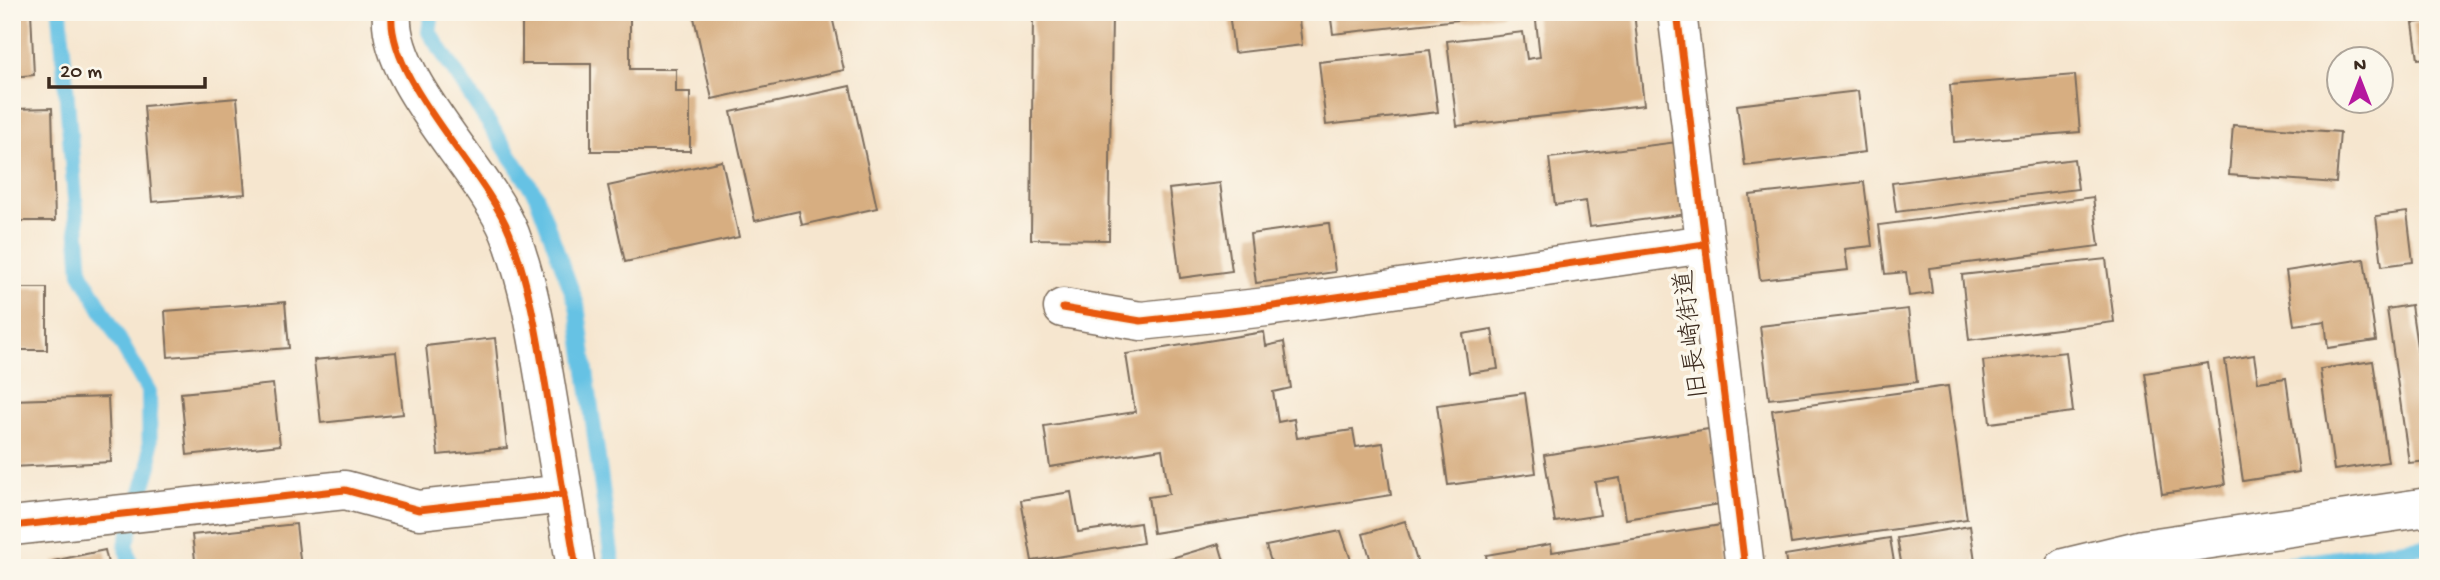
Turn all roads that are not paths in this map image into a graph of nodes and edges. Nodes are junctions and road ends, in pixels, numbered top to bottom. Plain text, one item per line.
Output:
1 (391, 12) edge
2 (1676, 12) edge
3 (1705, 244) junction
4 (1063, 308) dead end
5 (564, 494) junction
6 (2428, 507) edge
7 (12, 526) edge
8 (576, 568) edge
9 (1745, 568) edge
10 (2064, 568) edge

1 - 5 street
2 - 3 street, 旧長崎街道
3 - 4 street
3 - 9 street, 旧長崎街道
5 - 7 street
5 - 8 street
6 - 10 street

